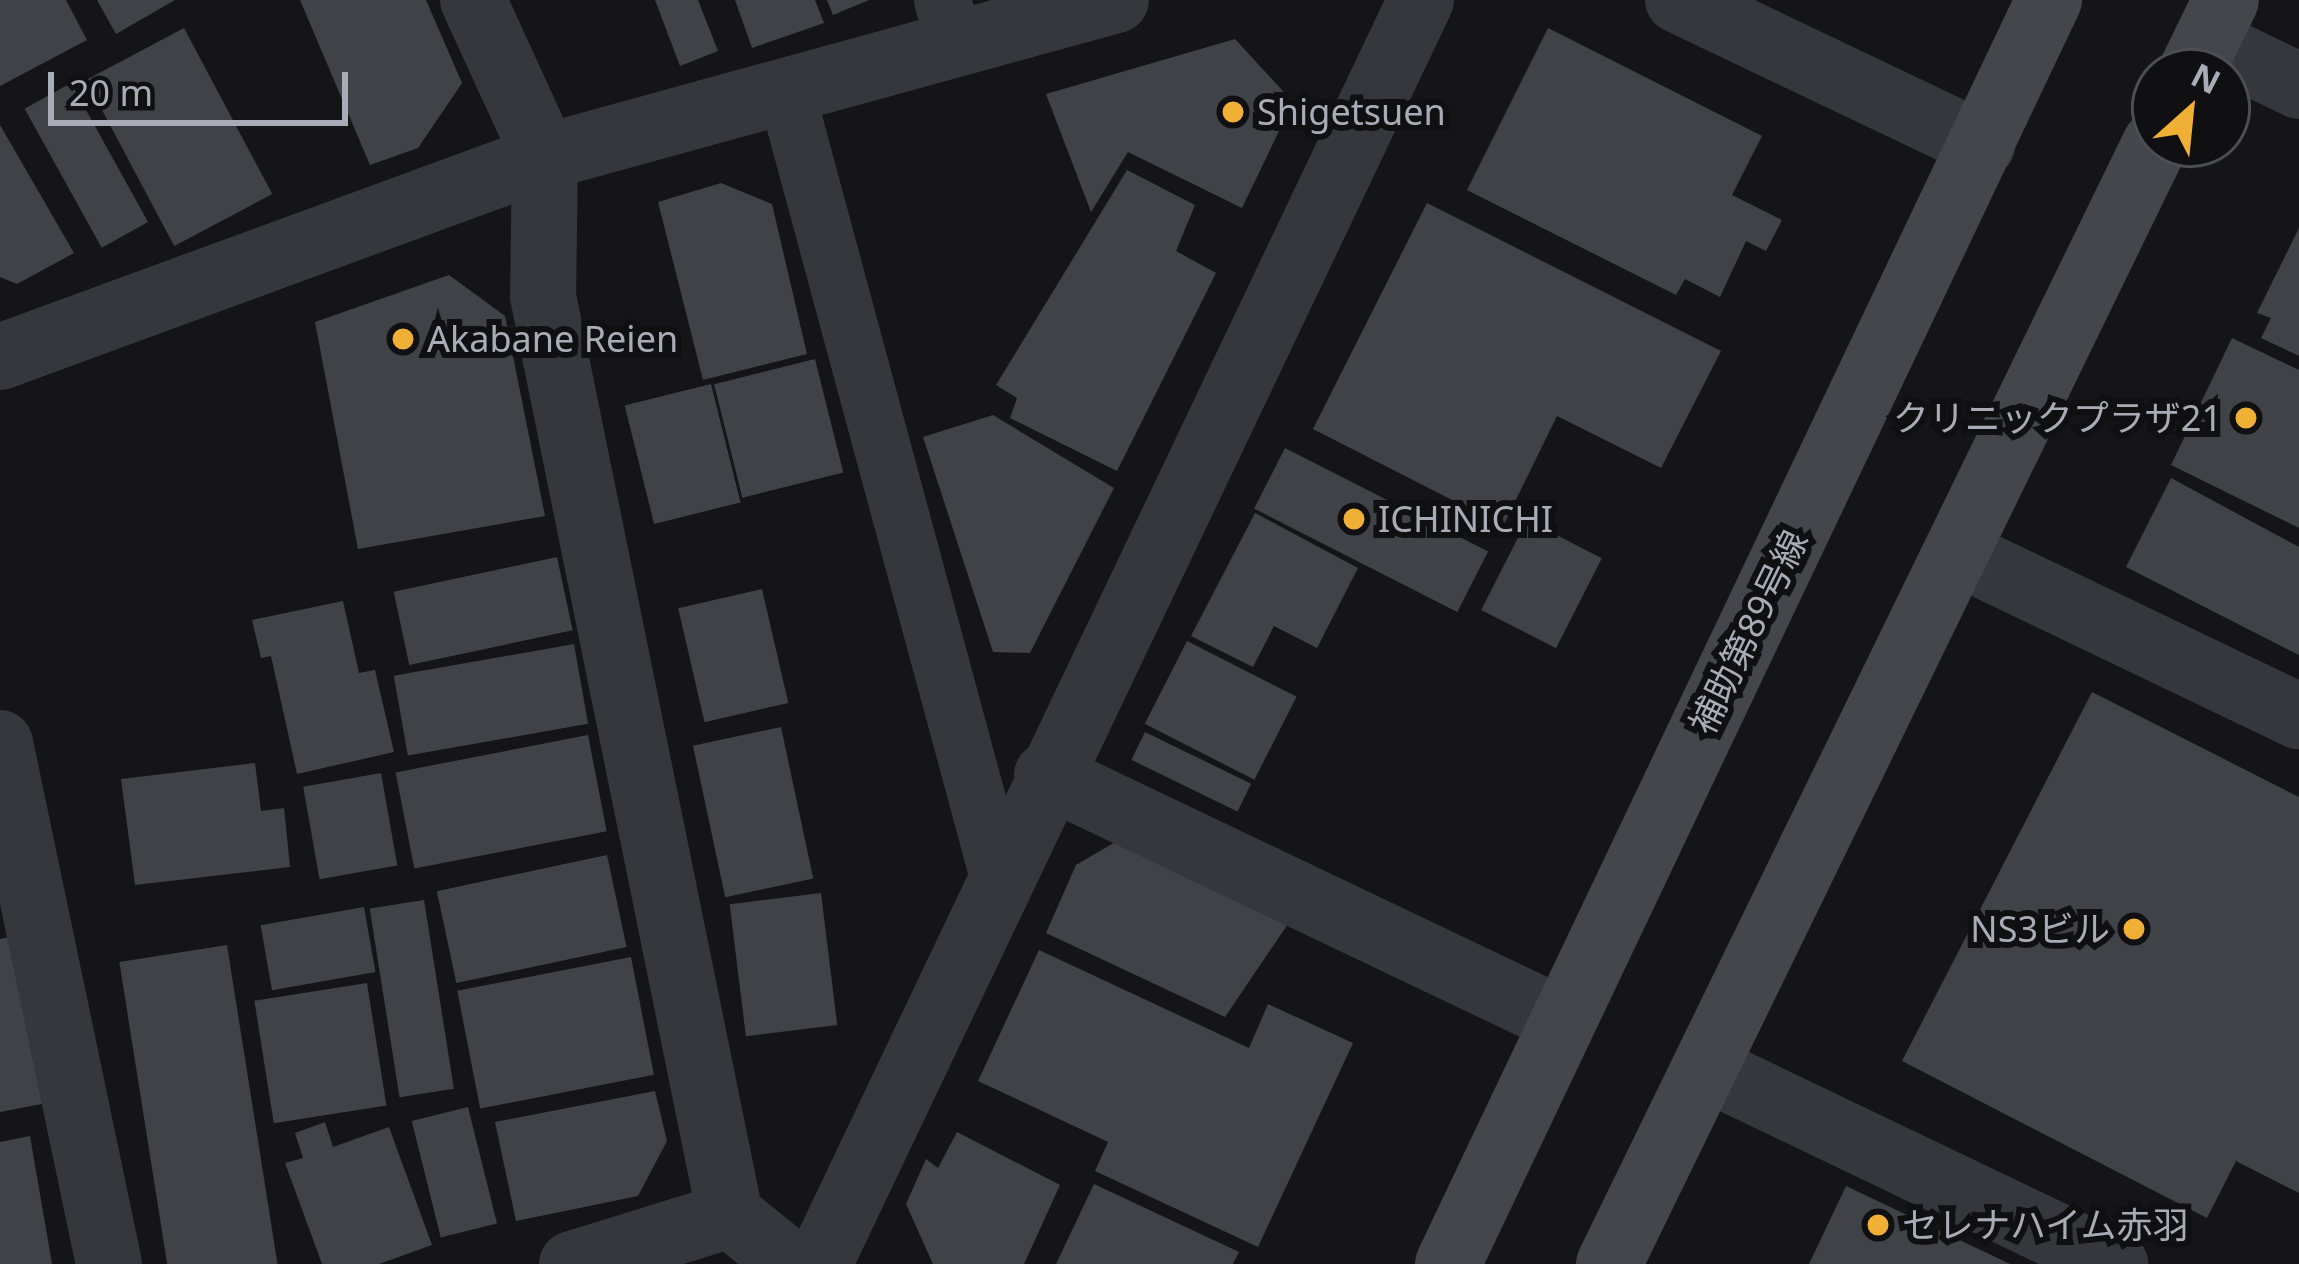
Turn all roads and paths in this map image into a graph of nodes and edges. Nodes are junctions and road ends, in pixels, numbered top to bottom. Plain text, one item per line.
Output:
1 (473, 0) edge
2 (1116, 0) edge
3 (1420, 0) edge
4 (1678, 0) edge
5 (2050, 0) edge
6 (949, 23) edge
7 (2207, 38) edge
8 (2299, 86) edge
9 (787, 96) junction
10 (1982, 145) junction
11 (545, 158) junction
12 (2143, 168) edge
13 (0, 357) edge
14 (1956, 552) junction
15 (2299, 716) edge
16 (0, 743) edge
17 (1047, 775) junction
18 (998, 877) junction
19 (1561, 1020) junction
20 (1706, 1068) junction
21 (730, 1215) junction
22 (109, 1264) edge
23 (572, 1264) edge
24 (791, 1264) edge
25 (819, 1264) edge
26 (1448, 1264) edge
27 (1609, 1264) edge
28 (2116, 1264) edge

1 - 11 street
2 - 6 street
3 - 17 street
4 - 10 street
5 - 10 street, 補助第89号線
6 - 9 street
7 - 8 street
9 - 11 street
9 - 18 lane
10 - 19 street, 補助第89号線
11 - 13 street
11 - 21 street
12 - 14 street
14 - 15 street
14 - 20 street
16 - 22 street
17 - 18 street
17 - 19 street
18 - 25 street
19 - 26 street, 補助第89号線
20 - 27 street
20 - 28 street
21 - 23 street
21 - 24 street

